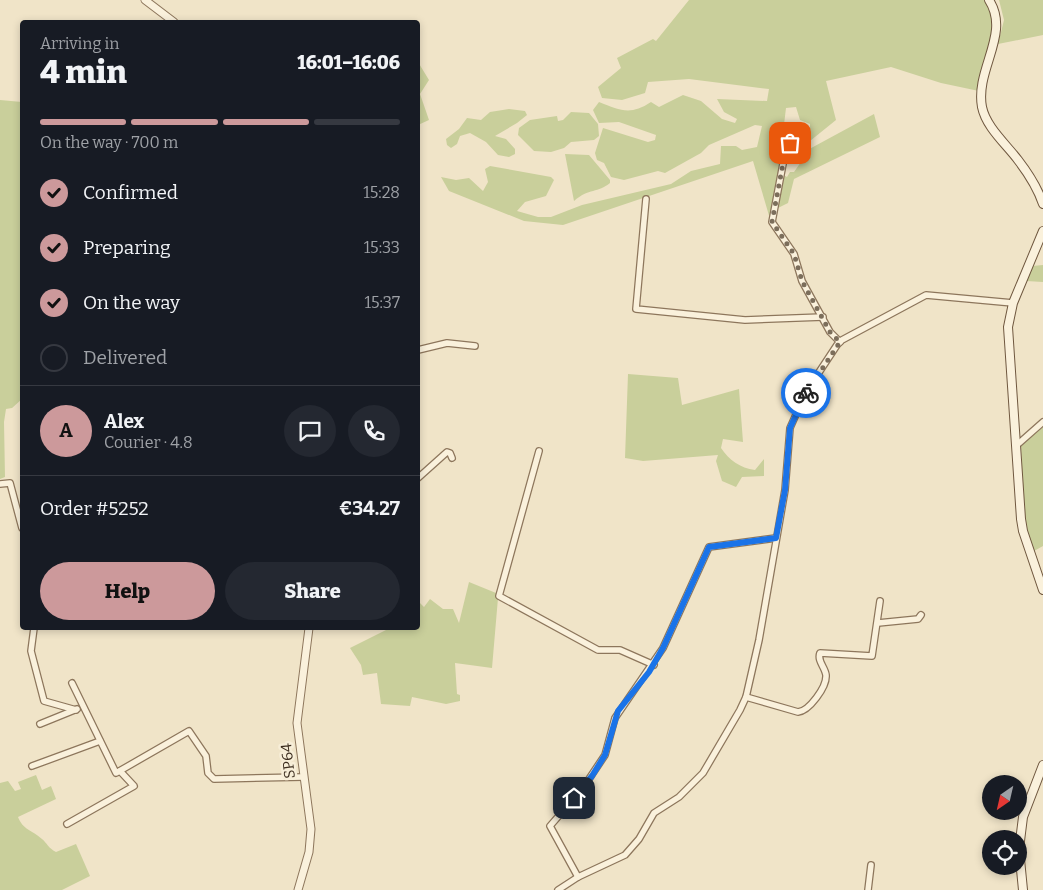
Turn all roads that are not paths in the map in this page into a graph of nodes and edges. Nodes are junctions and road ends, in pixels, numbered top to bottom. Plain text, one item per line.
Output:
1 (145, 0) edge
2 (989, 0) edge
3 (171, 20) edge
4 (795, 140) dead end
5 (646, 198) dead end
6 (1043, 204) edge
7 (1043, 232) edge
8 (1013, 303) junction
9 (823, 317) junction
10 (840, 342) junction
11 (475, 346) dead end
12 (420, 350) edge
13 (1043, 422) edge
14 (1017, 445) junction
15 (540, 451) dead end
16 (452, 458) dead end
17 (420, 476) edge
18 (0, 484) edge
19 (20, 521) edge
20 (776, 538) junction
21 (1043, 590) edge
22 (880, 601) dead end
23 (921, 615) dead end
24 (878, 622) junction
25 (34, 630) edge
26 (309, 630) edge
27 (654, 664) junction
28 (72, 683) dead end
29 (746, 697) junction
30 (83, 706) junction
31 (76, 710) junction
32 (40, 724) dead end
33 (100, 741) junction
34 (1043, 765) edge
35 (32, 766) dead end
36 (120, 771) junction
37 (304, 777) junction
38 (67, 824) dead end
39 (871, 865) dead end
40 (578, 877) junction
41 (298, 890) edge
42 (558, 890) edge
43 (868, 890) edge
44 (1023, 890) edge

1 - 3 street
2 - 6 main road
4 - 9 street
5 - 9 street
7 - 8 main road
8 - 10 street
8 - 14 main road
9 - 10 street
10 - 20 street
11 - 12 street
13 - 14 street
14 - 21 main road
15 - 27 street
16 - 17 street
18 - 19 street
20 - 27 street
20 - 29 street
22 - 24 street
23 - 24 street
24 - 29 street
25 - 31 street
26 - 37 street, SP64 / SP64
27 - 40 street
28 - 30 street
29 - 40 street
30 - 31 street
30 - 33 street
31 - 32 street
33 - 35 street
33 - 36 street
34 - 44 main road
36 - 37 street
36 - 38 street
37 - 41 street, SP64 / SP64
39 - 43 street
40 - 42 street

